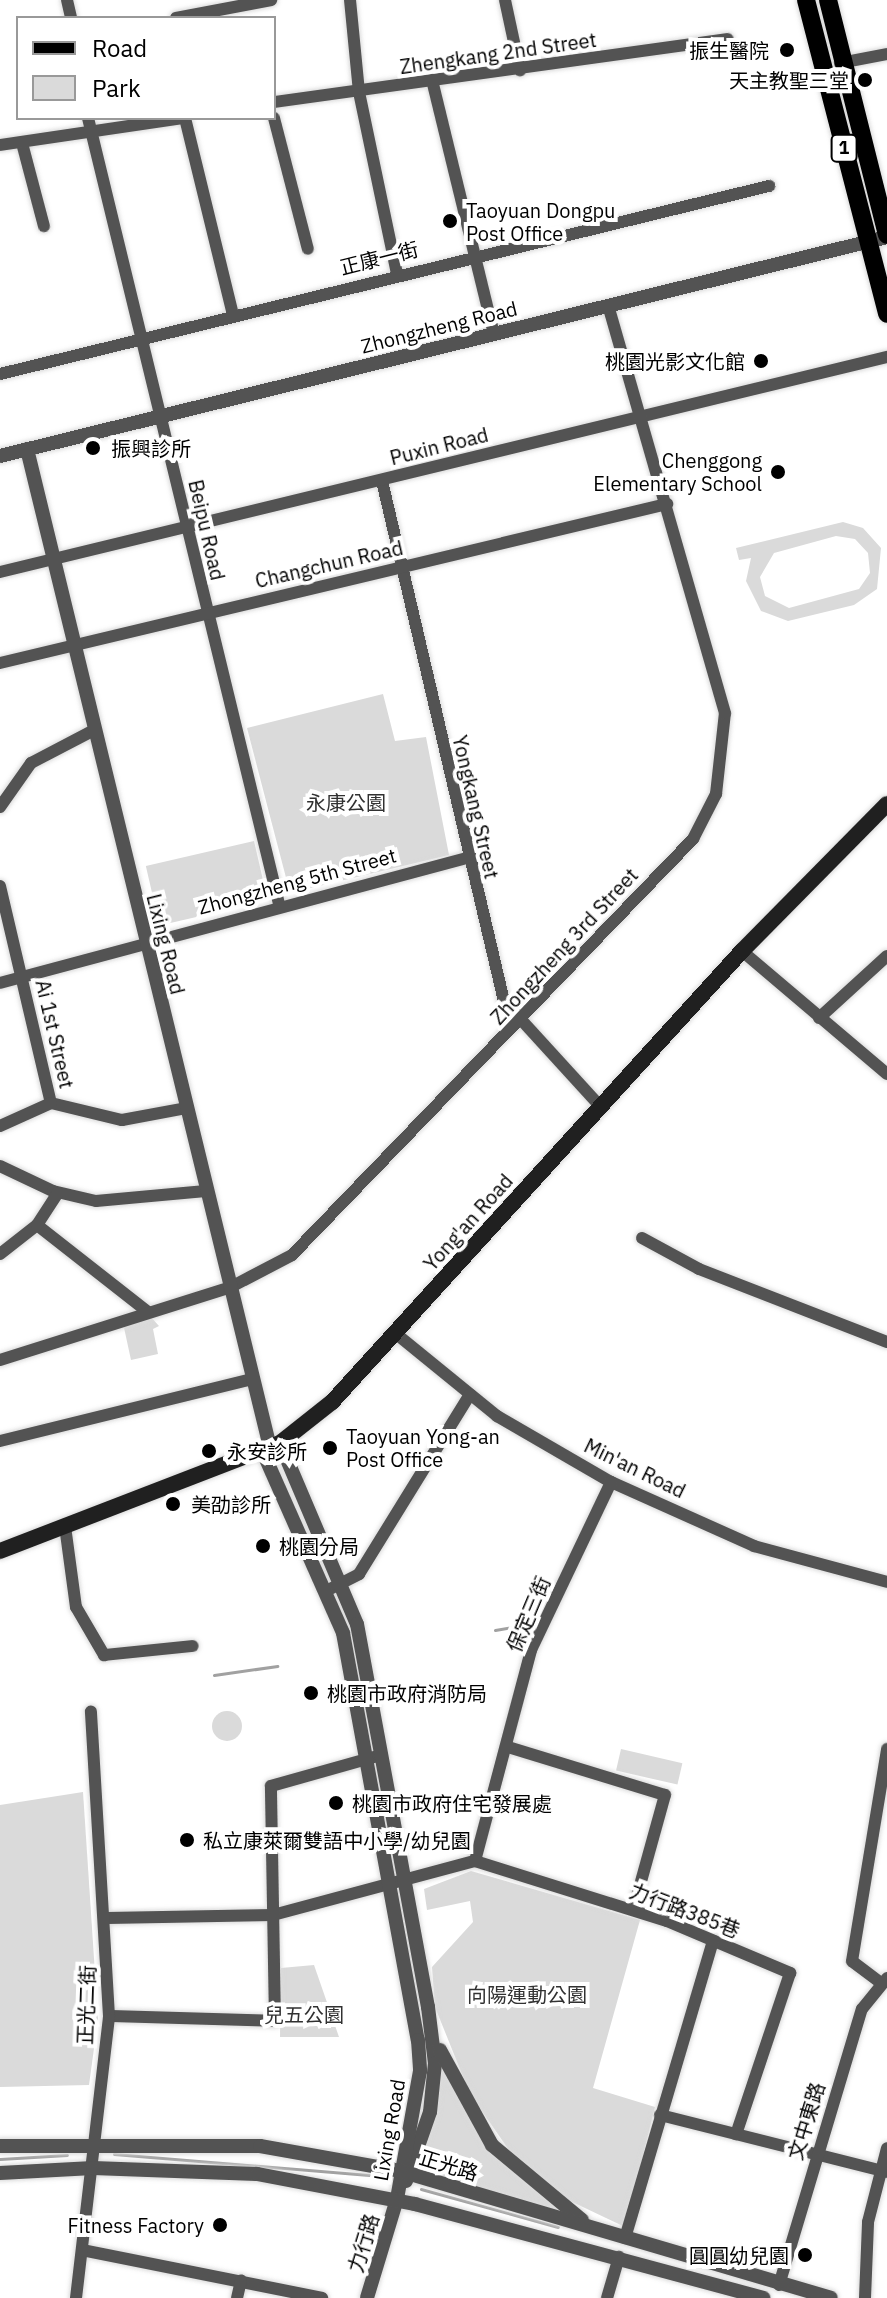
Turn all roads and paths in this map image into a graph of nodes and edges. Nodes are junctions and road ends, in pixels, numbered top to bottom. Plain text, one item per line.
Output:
1 (271, 0) edge
2 (350, 0) edge
3 (505, 0) edge
4 (806, 0) edge
5 (828, 0) edge
6 (249, 2) edge
7 (185, 16) edge
8 (728, 39) dead end
9 (819, 53) junction
10 (887, 54) edge
11 (846, 65) junction
12 (520, 70) junction
13 (432, 80) junction
14 (359, 92) junction
15 (276, 102) edge
16 (88, 120) edge
17 (171, 120) edge
18 (184, 120) edge
19 (275, 120) edge
20 (90, 133) junction
21 (22, 143) junction
22 (0, 145) edge
23 (769, 186) dead end
24 (44, 226) dead end
25 (881, 238) edge
26 (308, 249) dead end
27 (475, 255) junction
28 (397, 274) junction
29 (608, 306) junction
30 (887, 314) edge
31 (233, 315) junction
32 (494, 334) junction
33 (140, 339) junction
34 (887, 357) edge
35 (0, 374) edge
36 (642, 417) junction
37 (158, 419) junction
38 (27, 449) junction
39 (0, 456) edge
40 (382, 481) junction
41 (667, 504) junction
42 (187, 526) junction
43 (53, 561) junction
44 (403, 567) junction
45 (0, 572) edge
46 (206, 614) junction
47 (74, 647) junction
48 (0, 663) edge
49 (94, 730) junction
50 (887, 804) edge
51 (0, 807) edge
52 (466, 858) junction
53 (0, 886) edge
54 (279, 904) junction
55 (145, 943) junction
56 (742, 951) junction
57 (887, 956) edge
58 (21, 978) junction
59 (0, 983) edge
60 (819, 1018) junction
61 (519, 1024) junction
62 (887, 1074) edge
63 (51, 1103) junction
64 (600, 1106) junction
65 (186, 1108) junction
66 (0, 1126) edge
67 (0, 1166) edge
68 (206, 1191) junction
69 (58, 1193) junction
70 (37, 1225) junction
71 (642, 1238) dead end
72 (0, 1254) edge
73 (229, 1288) junction
74 (148, 1312) junction
75 (395, 1333) junction
76 (887, 1342) edge
77 (0, 1360) edge
78 (248, 1380) junction
79 (470, 1394) junction
80 (0, 1441) edge
81 (270, 1446) junction
82 (611, 1482) junction
83 (65, 1526) junction
84 (1, 1546) edge
85 (342, 1582) junction
86 (887, 1582) edge
87 (328, 1590) junction
88 (193, 1646) dead end
89 (91, 1712) dead end
90 (508, 1747) junction
91 (887, 1749) edge
92 (381, 1755) junction
93 (365, 1759) junction
94 (475, 1861) junction
95 (403, 1883) junction
96 (387, 1886) junction
97 (633, 1910) junction
98 (273, 1915) junction
99 (107, 1918) junction
100 (713, 1941) junction
101 (884, 1980) edge
102 (428, 2007) junction
103 (109, 2016) junction
104 (660, 2115) junction
105 (736, 2134) junction
106 (94, 2143) junction
107 (0, 2146) edge
108 (887, 2148) edge
109 (815, 2158) junction
110 (93, 2168) junction
111 (884, 2171) edge
112 (405, 2172) junction
113 (0, 2173) edge
114 (397, 2199) junction
115 (603, 2232) junction
116 (625, 2238) junction
117 (82, 2250) junction
118 (619, 2257) junction
119 (241, 2280) junction
120 (781, 2291) edge
121 (76, 2298) edge
122 (237, 2298) edge
123 (322, 2298) edge
124 (367, 2298) edge
125 (607, 2298) edge
126 (765, 2298) edge
127 (831, 2298) edge
128 (865, 2298) edge

1 - 6 street
2 - 14 street
3 - 12 street
4 - 9 main road, 1
5 - 11 main road, 1
6 - 7 street
8 - 12 street, Zhengkang 2nd Street
9 - 11 street
9 - 25 main road, 1
10 - 11 street
11 - 25 main road, 1
12 - 13 street, Zhengkang 2nd Street
13 - 14 street, Zhengkang 2nd Street
13 - 27 street
14 - 15 street, Zhengkang 2nd Street
14 - 28 street
16 - 20 street, Beipu Road
17 - 20 street
18 - 31 street
19 - 26 street
20 - 21 street
20 - 33 street, Beipu Road
21 - 22 street
21 - 24 street
23 - 27 street, 正康一街
25 - 29 street, Zhongzheng Road
25 - 30 main road, 1
27 - 28 street, 正康一街
27 - 32 street
28 - 31 street, 正康一街
29 - 32 street, Zhongzheng Road
29 - 36 street, Zhongzheng 3rd Street
31 - 33 street, 正康一街
32 - 37 street, Zhongzheng Road
33 - 35 street, 正康一街
33 - 37 street, Beipu Road
34 - 36 street, Puxin Road
36 - 40 street, Puxin Road
36 - 41 street, Zhongzheng 3rd Street
37 - 38 street, Zhongzheng Road
37 - 42 street, Beipu Road
38 - 39 street, Zhongzheng Road
38 - 43 street, Lixing Road
40 - 42 street, Puxin Road
40 - 44 street, Yongkang Street
41 - 44 street, Changchun Road
41 - 61 street, Zhongzheng 3rd Street
42 - 43 street, Puxin Road
42 - 46 street, Beipu Road
43 - 45 street, Puxin Road
43 - 47 street, Lixing Road
44 - 46 street, Changchun Road
44 - 52 street, Yongkang Street
46 - 47 street, Changchun Road
46 - 54 street, Beipu Road
47 - 48 street, Changchun Road
47 - 49 street, Lixing Road
49 - 51 street
49 - 55 street, Lixing Road
50 - 56 main road, Yong'an Road
52 - 54 street, Zhongzheng 5th Street
52 - 61 street, Yongkang Street
53 - 58 street, Ai 1st Street
54 - 55 street, Zhongzheng 5th Street
55 - 58 street, Zhongzheng 5th Street
55 - 65 street, Lixing Road
56 - 60 street
56 - 64 main road, Yong'an Road
57 - 60 street
58 - 59 street, Zhongzheng 5th Street
58 - 63 street, Ai 1st Street
60 - 62 street
61 - 64 street, Yongkang Street
61 - 73 street, Zhongzheng 3rd Street
63 - 65 street, Ai 1st Street
63 - 66 street
64 - 75 main road, Yong'an Road
65 - 68 street, Lixing Road
67 - 69 street
68 - 69 street
68 - 73 street, Lixing Road
69 - 70 street
70 - 72 street
70 - 74 street
71 - 76 street
73 - 74 street, Zhongzheng 3rd Street
73 - 78 street, Lixing Road
74 - 77 street, Zhongzheng 3rd Street
75 - 79 street, Min'an Road
75 - 81 main road, Yong'an Road
78 - 80 street
78 - 81 street, Lixing Road
79 - 82 street, Min'an Road
79 - 85 street
81 - 83 main road, Yong'an Road
81 - 85 street, Lixing Road
81 - 87 street, Lixing Road
82 - 86 street, Min'an Road
82 - 90 street, 保定三街
83 - 84 main road, Yong'an Road
83 - 88 street
85 - 87 street
85 - 92 street, Lixing Road
87 - 93 street, Lixing Road
89 - 99 street, 正光二街
90 - 94 street, 保定三街
90 - 97 street
91 - 101 street
92 - 93 street
92 - 95 street, Lixing Road
93 - 96 street, Lixing Road
93 - 98 street
94 - 95 street
94 - 97 street, 力行路385巷
95 - 96 street
95 - 102 street, Lixing Road
96 - 98 street
96 - 112 street, Lixing Road
97 - 100 street, 力行路385巷
98 - 99 street
98 - 103 street
99 - 103 street, 正光二街
100 - 104 street
100 - 105 street, 力行路385巷
101 - 109 street, 文中東路
102 - 112 street, Lixing Road
102 - 115 street
103 - 106 street, 正光二街
104 - 105 street
104 - 116 street
105 - 109 street
106 - 107 street, 正光路
106 - 110 street, 正光二街
106 - 112 street, 正光路
108 - 111 street
109 - 111 street
109 - 120 street, 文中東路
110 - 113 street
110 - 114 street
110 - 117 street, 正光二街
111 - 128 street
112 - 114 street, Lixing Road
112 - 115 street, 正光路
114 - 118 street
114 - 124 street, 力行路
115 - 116 street, 正光路
116 - 120 street, 正光路
117 - 119 street
117 - 121 street, 正光二街
118 - 125 street
118 - 126 street
119 - 122 street
119 - 123 street
120 - 126 street
120 - 127 street, 正光路

